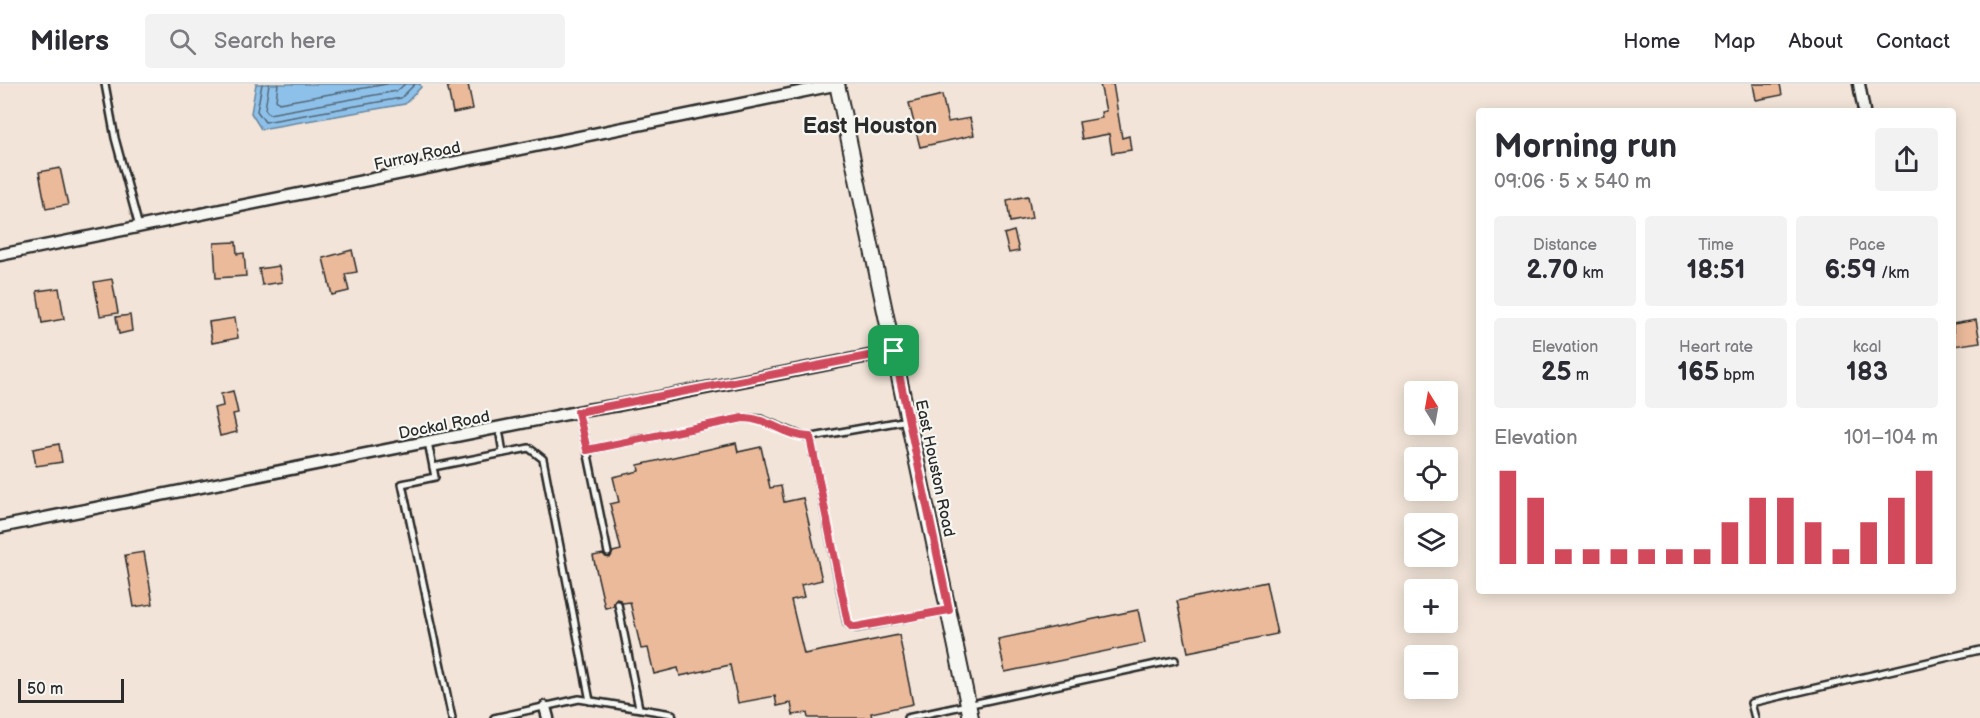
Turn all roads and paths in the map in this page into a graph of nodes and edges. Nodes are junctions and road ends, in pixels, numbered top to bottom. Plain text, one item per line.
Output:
1 (105, 84) edge
2 (838, 84) edge
3 (1859, 84) edge
4 (1863, 108) edge
5 (139, 227) junction
6 (0, 255) edge
7 (894, 351) junction
8 (578, 412) junction
9 (909, 420) junction
10 (499, 429) junction
11 (810, 437) junction
12 (428, 442) junction
13 (587, 450) junction
14 (503, 453) junction
15 (433, 467) junction
16 (0, 527) edge
17 (608, 553) dead end
18 (618, 604) dead end
19 (949, 610) junction
20 (1980, 650) edge
21 (1175, 660) dead end
22 (590, 701) junction
23 (639, 708) junction
24 (942, 711) junction
25 (546, 712) edge
26 (970, 712) edge
27 (452, 718) edge
28 (494, 718) edge
29 (673, 718) edge
30 (907, 718) edge
31 (944, 718) edge
32 (1755, 718) edge

1 - 5 lane
2 - 5 street, Furray Road
2 - 7 street, East Houston Road
3 - 4 street
5 - 6 street, Furray Road
7 - 8 street, Dockal Road
7 - 9 street, East Houston Road
8 - 10 street, Dockal Road
8 - 13 lane
9 - 11 lane
9 - 19 street, East Houston Road
10 - 12 street, Dockal Road
10 - 14 lane
11 - 13 lane
11 - 19 lane
12 - 15 lane
12 - 16 street, Dockal Road
13 - 17 lane
14 - 15 lane
14 - 22 lane
15 - 27 lane
18 - 23 lane
19 - 26 street, East Houston Road
20 - 32 lane
21 - 26 lane
22 - 23 lane
22 - 25 lane
23 - 29 lane
24 - 26 lane
24 - 30 lane
24 - 31 lane
25 - 28 lane

